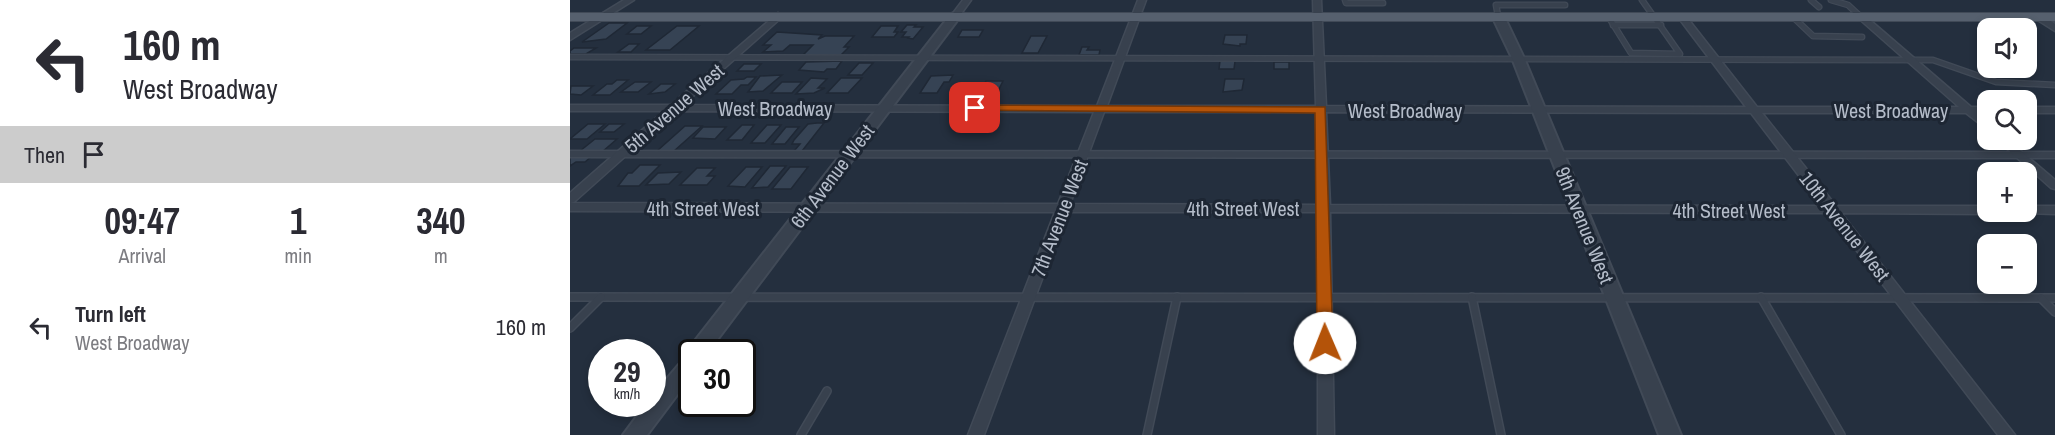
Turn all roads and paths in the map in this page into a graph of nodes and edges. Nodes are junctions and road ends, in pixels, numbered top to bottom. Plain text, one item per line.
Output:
1 (630, 0) edge
2 (967, 0) edge
3 (1142, 0) edge
4 (1317, 0) edge
5 (1345, 0) edge
6 (1642, 0) edge
7 (1811, 0) edge
8 (1831, 0) edge
9 (1383, 3) dead end
10 (1565, 5) dead end
11 (1819, 7) dead end
12 (778, 16) junction
13 (955, 16) junction
14 (1136, 16) junction
15 (1317, 16) junction
16 (1498, 16) junction
17 (570, 17) edge
18 (601, 17) junction
19 (1682, 17) junction
20 (1792, 17) junction
21 (1861, 17) junction
22 (2039, 17) junction
23 (2055, 17) edge
24 (1610, 21) junction
25 (1658, 21) junction
26 (2055, 28) edge
27 (1862, 36) dead end
28 (570, 37) edge
29 (732, 56) junction
30 (570, 57) edge
31 (923, 57) junction
32 (1120, 57) junction
33 (1320, 58) junction
34 (1518, 58) junction
35 (1715, 59) junction
36 (1910, 60) junction
37 (2055, 85) edge
38 (570, 108) edge
39 (673, 108) junction
40 (884, 108) junction
41 (1101, 108) junction
42 (1321, 109) junction
43 (1539, 110) junction
44 (1755, 110) junction
45 (1968, 110) junction
46 (1977, 110) edge
47 (2037, 110) edge
48 (2055, 111) edge
49 (1977, 118) edge
50 (2013, 150) edge
51 (570, 154) edge
52 (622, 154) junction
53 (848, 154) junction
54 (1083, 155) junction
55 (1323, 155) junction
56 (1556, 155) junction
57 (1789, 155) junction
58 (2019, 155) junction
59 (2055, 155) edge
60 (2055, 186) edge
61 (570, 199) edge
62 (570, 207) edge
63 (807, 208) junction
64 (1063, 208) junction
65 (1324, 208) junction
66 (1578, 210) junction
67 (1833, 210) junction
68 (1977, 210) edge
69 (2037, 210) edge
70 (2055, 210) edge
71 (570, 297) edge
72 (602, 297) junction
73 (739, 297) junction
74 (1029, 297) junction
75 (1177, 297) junction
76 (1325, 297) junction
77 (1472, 297) junction
78 (1614, 297) junction
79 (1761, 297) junction
80 (1900, 297) junction
81 (2041, 298) junction
82 (2055, 298) edge
83 (2055, 312) edge
84 (570, 328) edge
85 (707, 339) edge
86 (678, 378) edge
87 (827, 391) dead end
88 (634, 435) edge
89 (801, 435) edge
90 (976, 435) edge
91 (1147, 435) edge
92 (1326, 435) edge
93 (1501, 435) edge
94 (1670, 435) edge
95 (1841, 435) edge
96 (2007, 435) edge

1 - 18 street
2 - 13 street, 6th Avenue West
3 - 14 street, 7th Avenue West
4 - 15 street
5 - 9 lane
6 - 25 lane
7 - 11 lane
8 - 21 lane
10 - 16 lane
12 - 13 main road
12 - 18 main road
12 - 29 street, 5th Avenue West
13 - 14 main road
13 - 31 street, 6th Avenue West
14 - 15 main road
14 - 32 street, 7th Avenue West
15 - 16 main road
15 - 33 street
16 - 24 main road
16 - 34 street, 9th Avenue West
17 - 18 main road
18 - 28 street
19 - 20 main road
19 - 25 main road
19 - 35 street, 10th Avenue West
20 - 21 main road
20 - 27 lane
21 - 22 main road
21 - 36 street
22 - 23 main road
22 - 26 street
24 - 25 main road
24 - 25 lane
29 - 30 lane
29 - 31 lane
29 - 39 street, 5th Avenue West
31 - 32 lane
31 - 40 street, 6th Avenue West
32 - 33 lane
32 - 41 street, 7th Avenue West
33 - 34 lane
33 - 42 street
34 - 35 lane
34 - 43 street, 9th Avenue West
35 - 36 lane
35 - 44 street, 10th Avenue West
36 - 37 lane
36 - 45 street
38 - 39 street, West Broadway
39 - 40 street, West Broadway
39 - 52 street, 5th Avenue West
40 - 41 street, West Broadway
40 - 53 street, 6th Avenue West
41 - 42 street, West Broadway
41 - 54 street, 7th Avenue West
42 - 43 street, West Broadway
42 - 55 street
43 - 44 street, West Broadway
43 - 56 street, 9th Avenue West
44 - 45 street, West Broadway
44 - 57 street, 10th Avenue West
45 - 46 street, West Broadway
45 - 49 street
47 - 48 street
50 - 58 street
51 - 52 lane
52 - 53 lane
52 - 61 street, 5th Avenue West
53 - 54 lane
53 - 63 street, 6th Avenue West
54 - 55 lane
54 - 64 street, 7th Avenue West
55 - 56 lane
55 - 65 street
56 - 57 lane
56 - 66 street, 9th Avenue West
57 - 58 lane
57 - 67 street, 10th Avenue West
58 - 59 lane
58 - 60 street
62 - 63 street, 4th Street West
63 - 64 street, 4th Street West
63 - 73 street, 6th Avenue West
64 - 65 street, 4th Street West
64 - 74 street, 7th Avenue West
65 - 66 street, 4th Street West
65 - 76 street
66 - 67 street, 4th Street West
66 - 78 street, 9th Avenue West
67 - 68 street, 4th Street West
67 - 80 street, 10th Avenue West
69 - 70 street
71 - 72 lane
72 - 73 lane
72 - 84 lane
73 - 74 lane
73 - 85 street, 6th Avenue West
74 - 75 lane
74 - 90 street, 7th Avenue West
75 - 76 lane
75 - 91 lane
76 - 77 lane
76 - 92 street
77 - 78 lane
77 - 93 lane
78 - 79 lane
78 - 94 street, 9th Avenue West
79 - 80 lane
79 - 95 lane
80 - 81 lane
80 - 96 street, 10th Avenue West
81 - 82 lane
81 - 83 lane
86 - 88 street
87 - 89 lane

